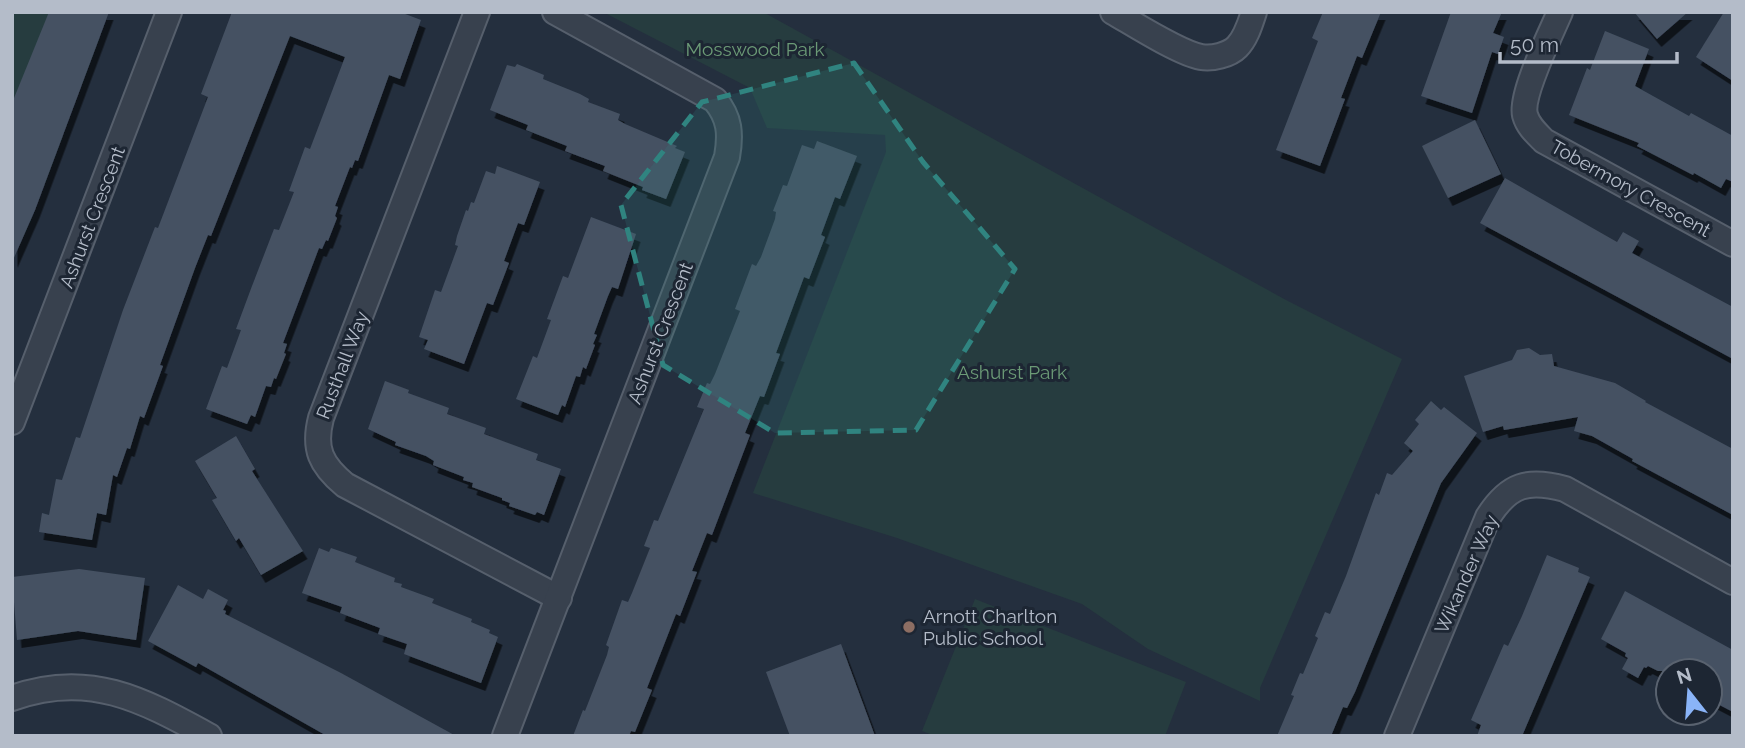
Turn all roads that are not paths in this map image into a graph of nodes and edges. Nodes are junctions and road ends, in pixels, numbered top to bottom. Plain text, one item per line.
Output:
1 (169, 12) edge
2 (477, 12) edge
3 (555, 12) edge
4 (1113, 12) edge
5 (1254, 12) edge
6 (1560, 12) edge
7 (1733, 244) edge
8 (12, 422) edge
9 (1733, 582) edge
10 (559, 598) junction
11 (12, 698) edge
12 (209, 736) edge
13 (505, 736) edge
14 (1397, 736) edge

1 - 8 street, Ashurst Crescent
2 - 10 street, Rusthall Way
3 - 10 street, Ashurst Crescent
4 - 5 street
6 - 7 street, Tobermory Crescent
9 - 14 street, Wikander Way
10 - 13 street, Ashurst Crescent
11 - 12 street

